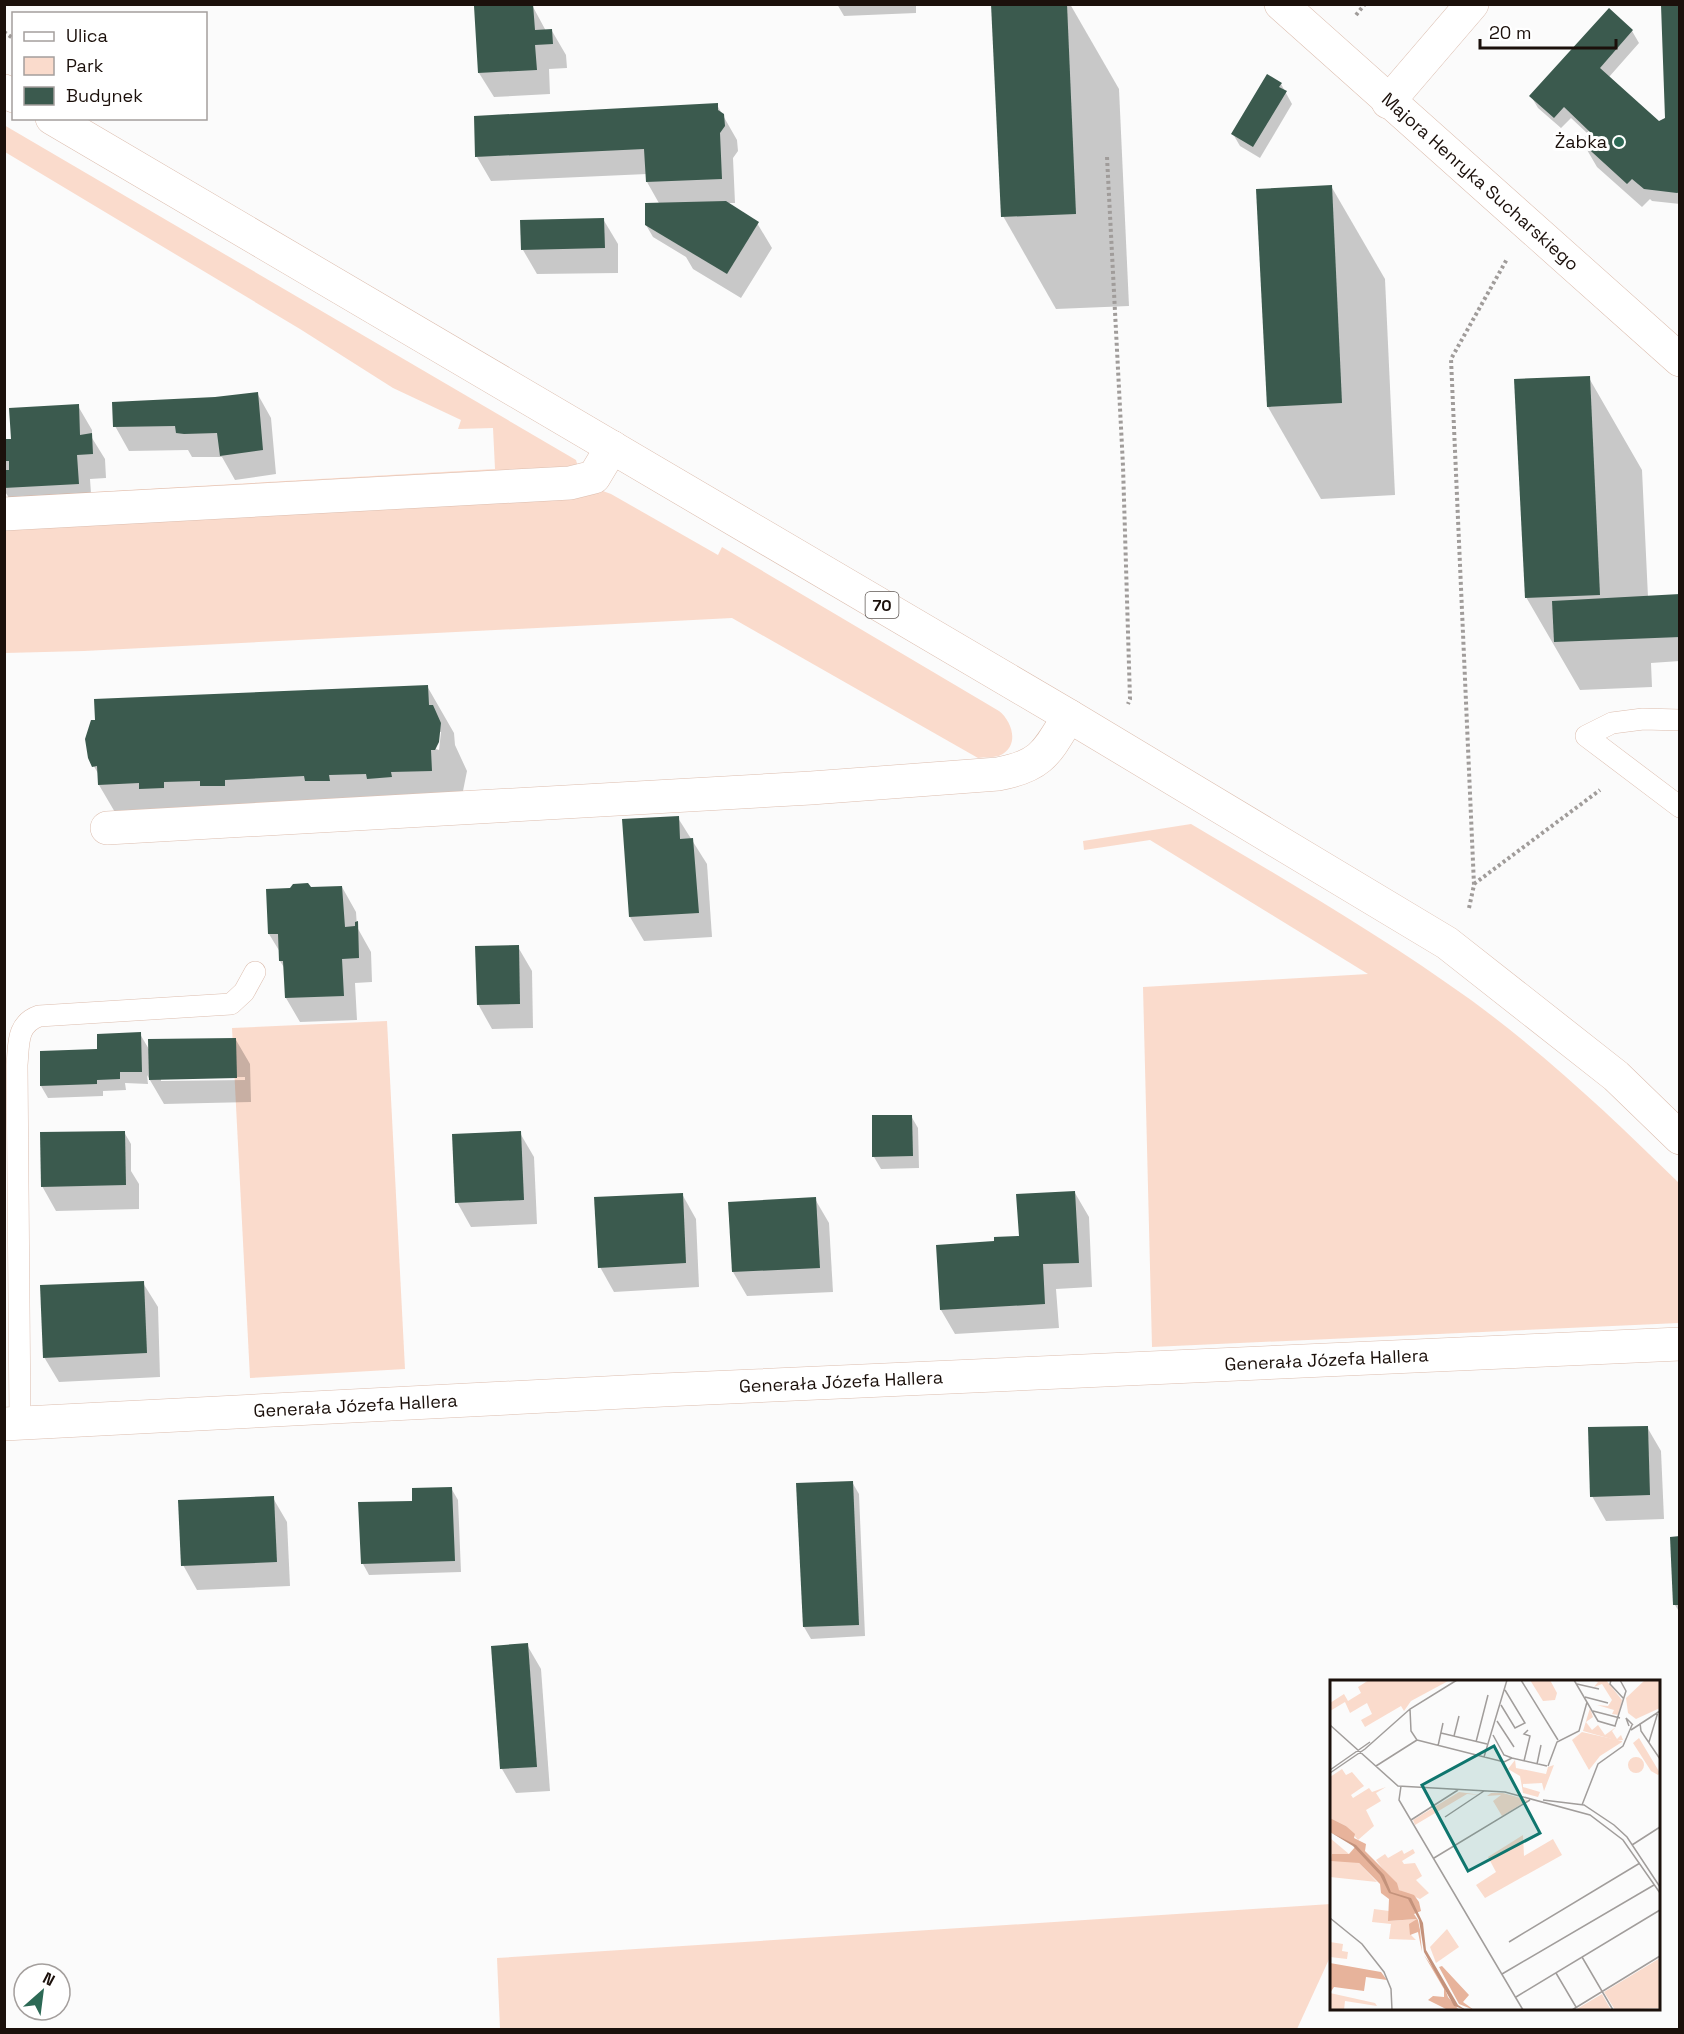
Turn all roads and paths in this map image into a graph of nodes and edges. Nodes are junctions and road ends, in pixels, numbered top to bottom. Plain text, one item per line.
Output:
1 (1281, 4) edge
2 (1472, 4) edge
3 (1388, 102) junction
4 (55, 120) edge
5 (1107, 157) dead end
6 (1527, 224) junction
7 (1680, 360) edge
8 (612, 447) junction
9 (4, 514) edge
10 (1069, 716) junction
11 (1680, 720) edge
12 (1108, 739) junction
13 (1629, 769) junction
14 (1680, 807) edge
15 (106, 828) dead end
16 (1474, 885) junction
17 (1468, 915) dead end
18 (255, 972) dead end
19 (1680, 1138) edge
20 (1680, 1344) edge
21 (12, 1423) edge

1 - 3 street, Majora Henryka Sucharskiego
2 - 3 street
3 - 6 street, Majora Henryka Sucharskiego
4 - 8 street, 70
5 - 12 path
6 - 7 street, Majora Henryka Sucharskiego
6 - 16 path
8 - 9 street
8 - 10 street, 70
10 - 12 street, 70
10 - 15 street
11 - 13 lane
12 - 19 street, 70
13 - 14 lane
13 - 16 path
16 - 17 path
18 - 21 lane
20 - 21 street, Generała Józefa Hallera

